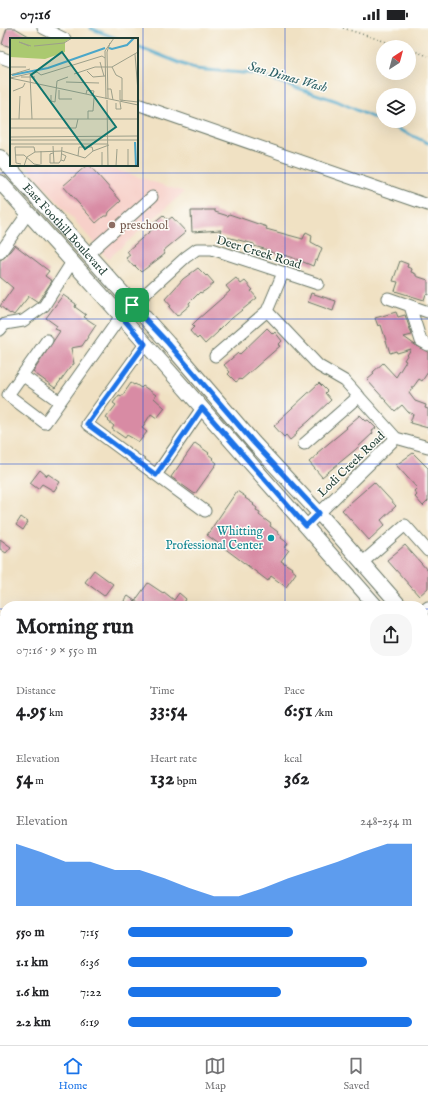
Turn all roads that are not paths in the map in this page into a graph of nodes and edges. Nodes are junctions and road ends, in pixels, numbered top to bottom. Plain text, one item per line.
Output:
1 (43, 28) edge
2 (63, 38) edge
3 (0, 57) edge
4 (10, 61) edge
5 (138, 104) edge
6 (0, 157) edge
7 (0, 182) edge
8 (152, 197) dead end
9 (428, 205) edge
10 (28, 213) junction
11 (0, 253) edge
12 (87, 255) junction
13 (72, 262) junction
14 (284, 273) junction
15 (318, 284) dead end
16 (388, 298) dead end
17 (132, 305) junction
18 (410, 306) junction
19 (267, 311) junction
20 (428, 312) edge
21 (121, 316) junction
22 (0, 330) edge
23 (47, 340) dead end
24 (145, 344) junction
25 (428, 345) edge
26 (215, 356) dead end
27 (22, 375) junction
28 (359, 396) junction
29 (60, 402) junction
30 (202, 408) junction
31 (396, 438) junction
32 (304, 444) dead end
33 (428, 447) edge
34 (156, 475) junction
35 (205, 511) dead end
36 (319, 513) junction
37 (306, 526) junction
38 (428, 551) edge
39 (363, 562) junction
40 (372, 601) edge
41 (396, 601) edge

1 - 2 street
3 - 4 street
5 - 9 street
6 - 12 main road, East Foothill Boulevard
7 - 10 main road, East Foothill Boulevard
8 - 12 street
10 - 11 street
10 - 13 main road, East Foothill Boulevard
12 - 17 main road, East Foothill Boulevard
13 - 21 main road, East Foothill Boulevard
13 - 22 street
14 - 15 street, Deer Creek Road
14 - 17 street, Deer Creek Road
14 - 19 street
16 - 18 street
17 - 21 street, Deer Creek Road
17 - 36 main road, East Foothill Boulevard
18 - 20 street
18 - 25 street
19 - 26 street
19 - 28 street
21 - 24 main road, East Foothill Boulevard
21 - 29 street, Deer Creek Road
23 - 27 street
24 - 30 main road, East Foothill Boulevard
24 - 34 street
27 - 29 street
27 - 29 street, Deer Creek Road
28 - 31 street
28 - 32 street
30 - 34 street
30 - 37 main road, East Foothill Boulevard
31 - 33 street
31 - 36 street, Lodi Creek Road
34 - 35 street
36 - 37 street, Lodi Creek Road
36 - 39 main road, East Foothill Boulevard
37 - 40 main road, East Foothill Boulevard
38 - 39 street
39 - 41 main road, East Foothill Boulevard

